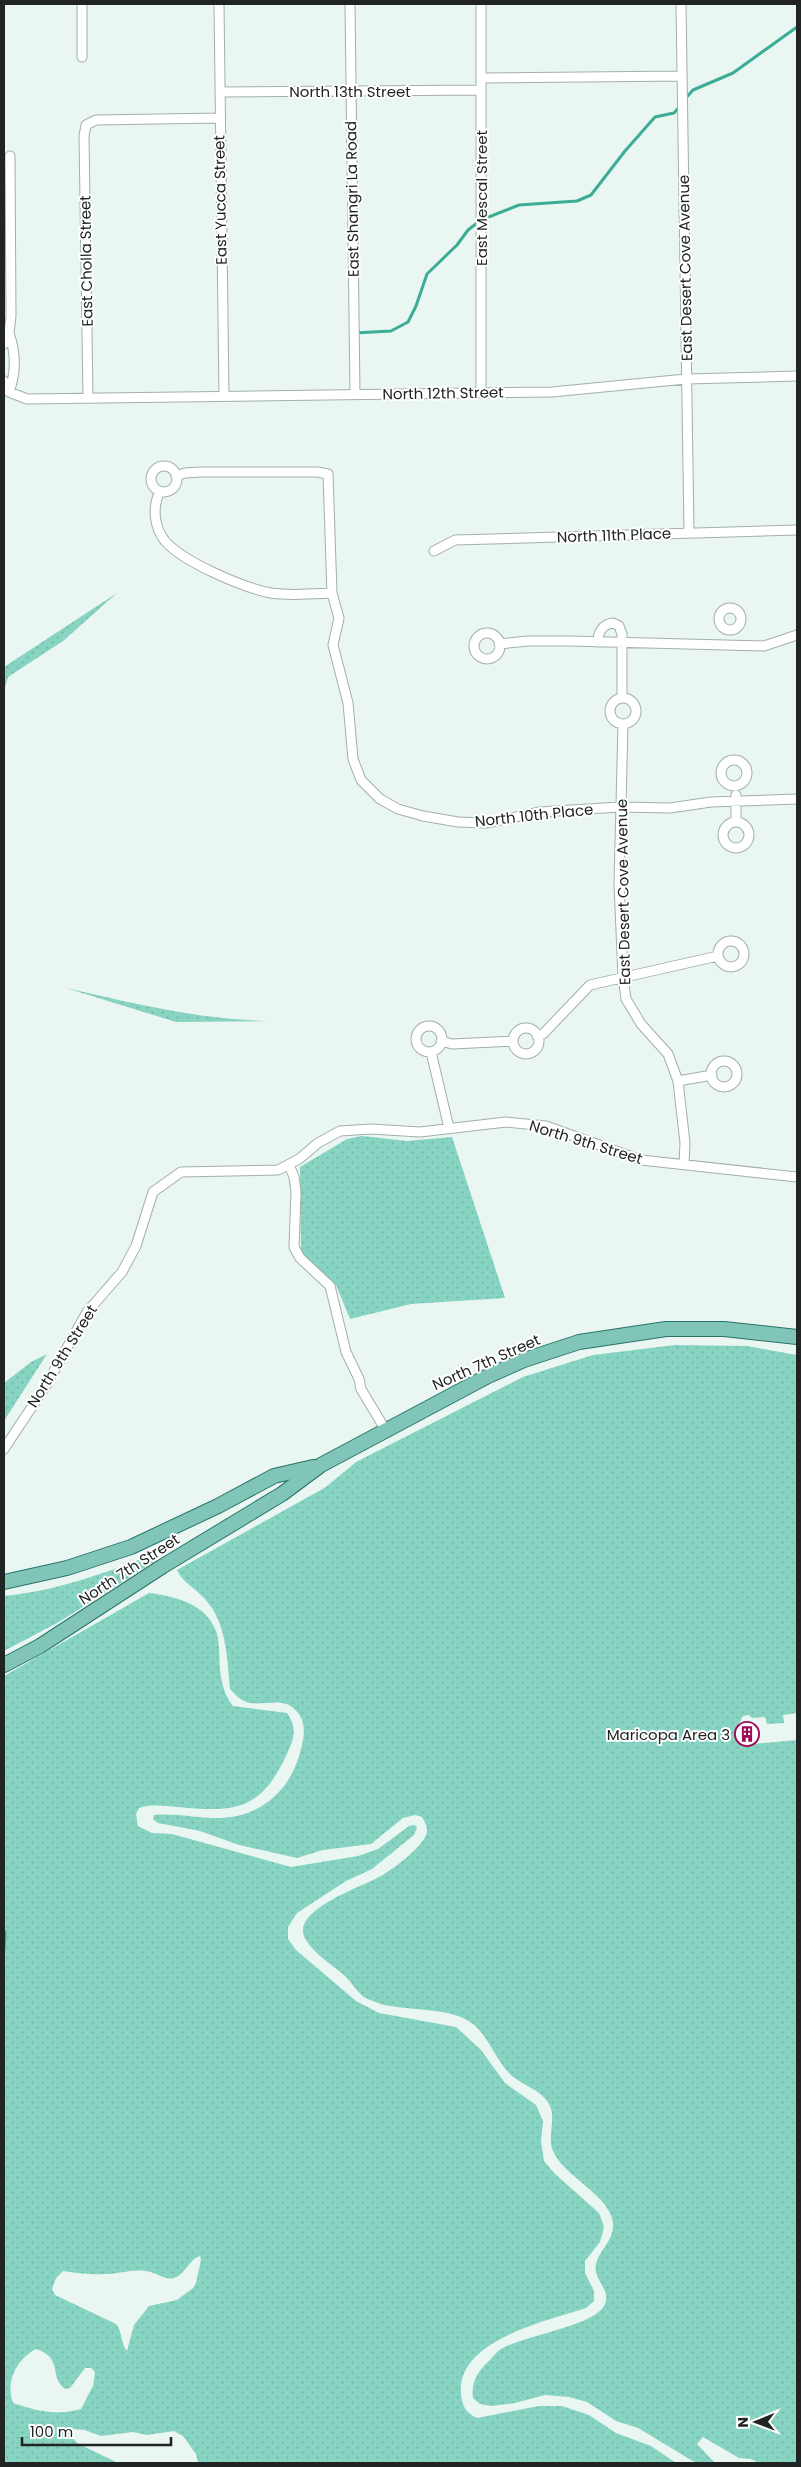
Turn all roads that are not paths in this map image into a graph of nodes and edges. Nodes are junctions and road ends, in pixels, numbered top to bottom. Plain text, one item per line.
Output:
1 (82, 4) edge
2 (219, 4) edge
3 (350, 4) edge
4 (481, 4) edge
5 (681, 4) edge
6 (82, 58) dead end
7 (682, 76) junction
8 (481, 78) junction
9 (481, 90) junction
10 (351, 91) junction
11 (220, 92) junction
12 (219, 118) junction
13 (10, 156) dead end
14 (7, 216) edge
15 (6, 334) edge
16 (4, 344) edge
17 (797, 376) edge
18 (686, 379) junction
19 (4, 380) edge
20 (10, 392) junction
21 (481, 392) junction
22 (355, 394) junction
23 (224, 396) junction
24 (88, 397) junction
25 (176, 476) junction
26 (160, 491) junction
27 (797, 530) edge
28 (689, 532) junction
29 (434, 551) dead end
30 (332, 593) junction
31 (731, 631) dead end
32 (797, 635) edge
33 (598, 642) junction
34 (622, 642) junction
35 (499, 644) dead end
36 (732, 646) junction
37 (622, 698) junction
38 (623, 724) junction
39 (735, 786) dead end
40 (797, 799) edge
41 (736, 800) junction
42 (620, 807) junction
43 (736, 822) dead end
44 (718, 956) dead end
45 (623, 976) junction
46 (537, 1036) junction
47 (441, 1041) junction
48 (513, 1041) junction
49 (431, 1052) junction
50 (712, 1075) dead end
51 (678, 1081) junction
52 (450, 1128) junction
53 (684, 1164) junction
54 (289, 1165) junction
55 (797, 1177) edge
56 (797, 1337) edge
57 (386, 1429) junction
58 (4, 1450) edge
59 (321, 1465) junction
60 (4, 1582) edge
61 (4, 1665) edge

1 - 6 street
2 - 11 street, East Yucca Street
3 - 10 street, East Shangri La Road
4 - 8 street, East Mescal Street
5 - 7 street, East Desert Cove Avenue
7 - 8 street
7 - 18 street, East Desert Cove Avenue
8 - 9 street, East Mescal Street
9 - 10 street, North 13th Street
9 - 21 street, East Mescal Street
10 - 11 street, North 13th Street
10 - 22 street, East Shangri La Road
11 - 12 street, East Yucca Street
12 - 23 street, East Yucca Street
12 - 24 street, East Cholla Street
13 - 14 street
14 - 15 street
15 - 16 street
15 - 20 street
17 - 18 street, North 12th Street
18 - 21 street, North 12th Street
18 - 28 street, East Desert Cove Avenue
19 - 20 street
20 - 24 street, North 12th Street
21 - 22 street, North 12th Street
22 - 23 street, North 12th Street
23 - 24 street, North 12th Street
25 - 26 street
25 - 26 street
25 - 30 street
26 - 30 street
27 - 28 street, North 11th Place
28 - 29 street, North 11th Place
30 - 42 street, North 10th Place
31 - 36 street
32 - 36 street
33 - 34 street
33 - 34 street
33 - 35 street
34 - 36 street
34 - 37 street
37 - 38 street
37 - 38 street, East Desert Cove Avenue
38 - 42 street, East Desert Cove Avenue
39 - 41 street
40 - 41 street, North 10th Place
41 - 42 street, North 10th Place
41 - 43 street
42 - 45 street, East Desert Cove Avenue
44 - 45 street
45 - 46 street
45 - 51 street, East Desert Cove Avenue
46 - 48 street
46 - 48 street
47 - 48 street
47 - 49 street
47 - 49 street
49 - 52 street
50 - 51 street
51 - 53 street, East Desert Cove Avenue
52 - 53 street, North 9th Street
52 - 54 street, North 9th Street
53 - 55 street, North 9th Street
54 - 57 street
54 - 58 street, North 9th Street
56 - 57 main road, North 7th Street
57 - 59 main road, North 7th Street
59 - 60 main road, North 7th Street
59 - 61 main road, North 7th Street

